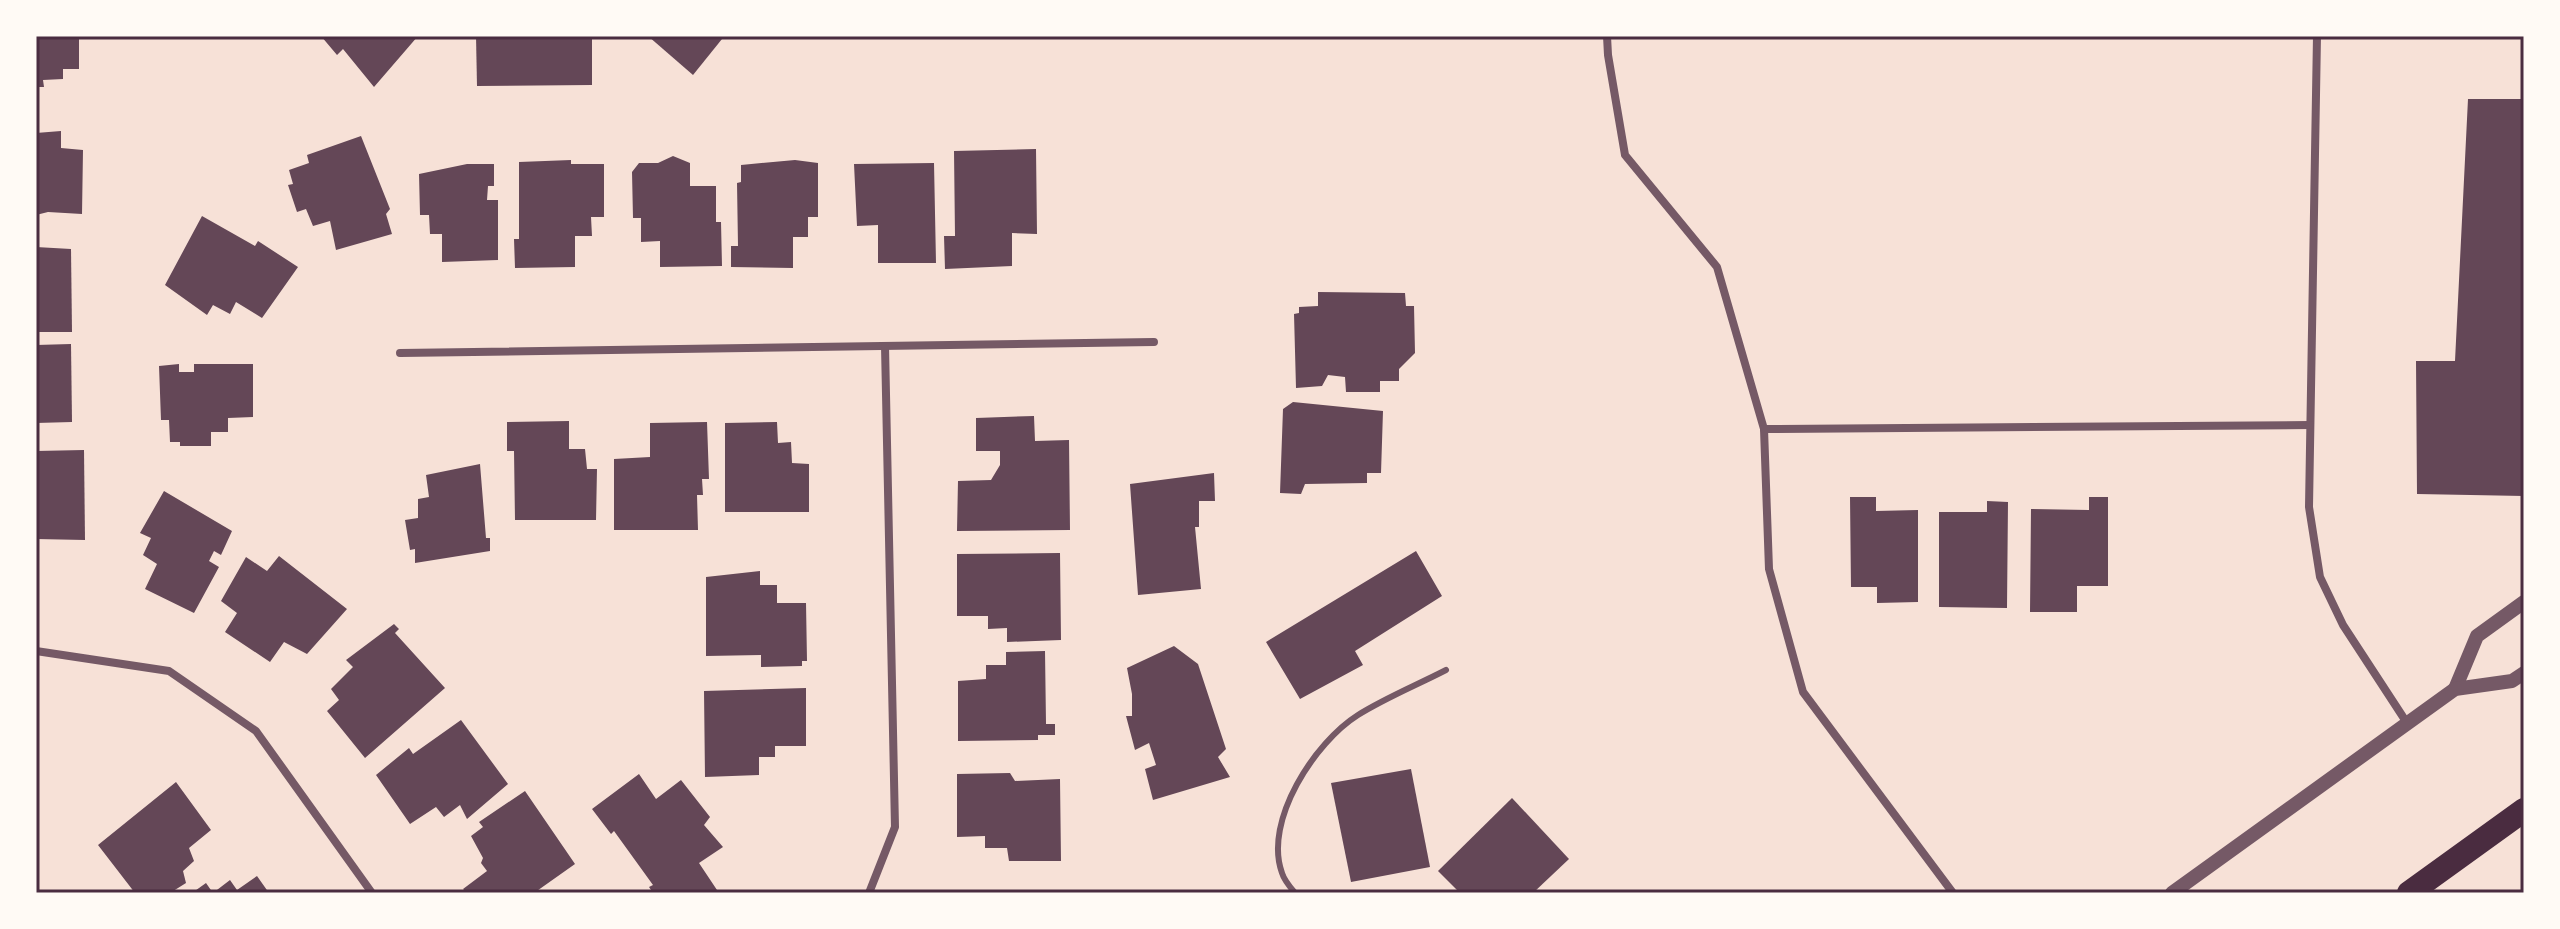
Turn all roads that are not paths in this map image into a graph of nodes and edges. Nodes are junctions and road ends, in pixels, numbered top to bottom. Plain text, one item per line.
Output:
1 (1607, 36) edge
2 (2317, 36) edge
3 (1154, 342) dead end
4 (885, 346) junction
5 (400, 353) dead end
6 (2310, 425) junction
7 (1764, 429) junction
8 (2524, 602) edge
9 (36, 651) edge
10 (1446, 670) dead end
11 (2524, 673) edge
12 (2455, 689) junction
13 (2407, 723) junction
14 (2524, 810) edge
15 (372, 893) edge
16 (869, 893) edge
17 (1295, 893) edge
18 (1953, 893) edge
19 (2172, 893) edge
20 (2409, 893) edge

1 - 7 street
2 - 6 street
3 - 4 street
4 - 5 street
4 - 16 street
6 - 7 street
6 - 13 street
7 - 18 street
8 - 12 street
9 - 15 street
10 - 17 lane
11 - 12 street
12 - 13 street
13 - 19 street
14 - 20 highway

